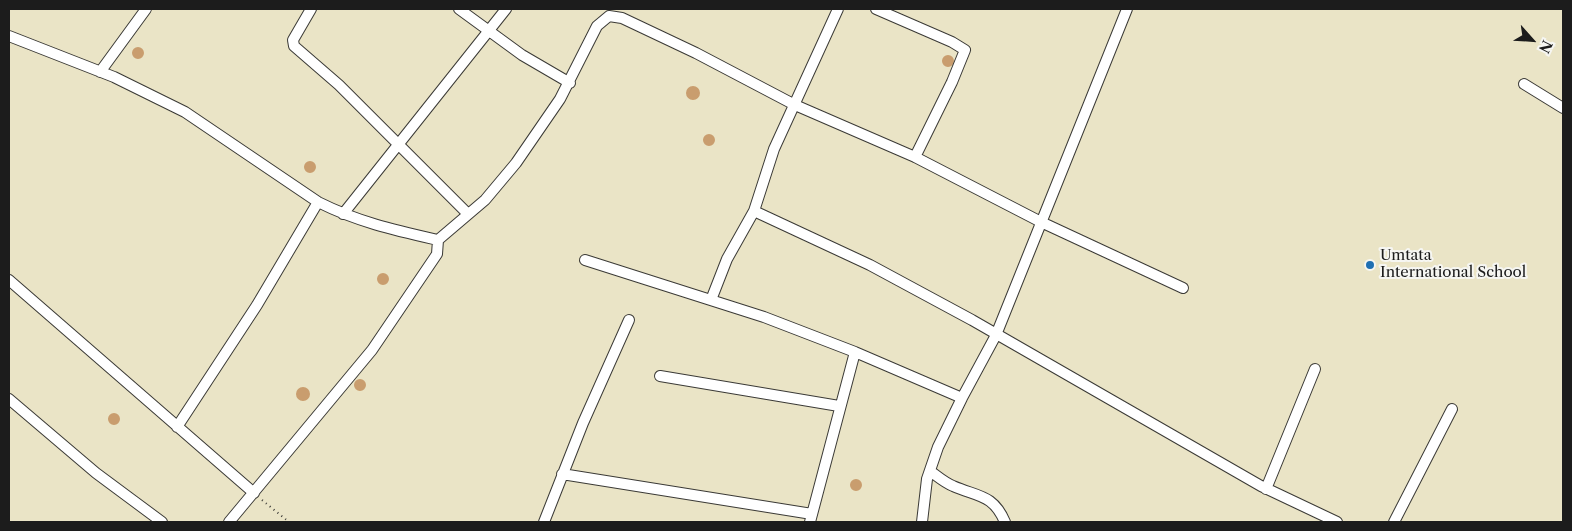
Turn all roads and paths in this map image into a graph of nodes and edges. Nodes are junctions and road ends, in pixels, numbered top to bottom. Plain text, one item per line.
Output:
1 (146, 9) edge
2 (311, 9) edge
3 (459, 9) edge
4 (506, 9) edge
5 (838, 9) edge
6 (876, 9) edge
7 (1127, 9) edge
8 (488, 29) junction
9 (9, 36) edge
10 (100, 72) junction
11 (570, 83) junction
12 (1524, 84) dead end
13 (795, 106) junction
14 (1563, 108) edge
15 (397, 144) junction
16 (915, 157) junction
17 (318, 202) junction
18 (754, 211) junction
19 (343, 214) junction
20 (468, 214) junction
21 (1041, 222) junction
22 (438, 240) junction
23 (585, 260) dead end
24 (9, 280) edge
25 (1183, 288) dead end
26 (711, 300) junction
27 (629, 320) dead end
28 (996, 335) junction
29 (855, 352) junction
30 (1315, 369) dead end
31 (660, 376) dead end
32 (962, 398) junction
33 (9, 399) edge
34 (839, 406) junction
35 (1452, 409) dead end
36 (177, 426) junction
37 (930, 471) junction
38 (562, 474) junction
39 (1266, 489) junction
40 (254, 493) junction
41 (811, 518) edge
42 (162, 522) edge
43 (229, 522) edge
44 (289, 522) edge
45 (544, 522) edge
46 (922, 522) edge
47 (1005, 522) edge
48 (1337, 522) edge
49 (1394, 522) edge

1 - 10 street
2 - 15 street
3 - 8 street
4 - 8 street
5 - 13 street
6 - 16 street
7 - 21 street
8 - 11 street
8 - 15 street
9 - 10 street
10 - 17 street
11 - 13 street
11 - 20 street
12 - 14 street
13 - 16 street
13 - 18 street
15 - 19 street
15 - 20 street
16 - 21 street
17 - 19 street
17 - 36 street
18 - 26 street
18 - 28 street
19 - 22 street
20 - 22 street
21 - 25 street
21 - 28 street
22 - 40 street
23 - 26 street
24 - 36 street
26 - 29 street
27 - 38 street
28 - 32 street
28 - 39 street
29 - 32 street
29 - 34 street
30 - 39 street
31 - 34 street
32 - 37 street
33 - 42 street
34 - 41 street
35 - 49 street
36 - 40 street
37 - 46 street
37 - 47 street
38 - 41 street
38 - 45 street
39 - 48 street
40 - 43 street
40 - 44 path

